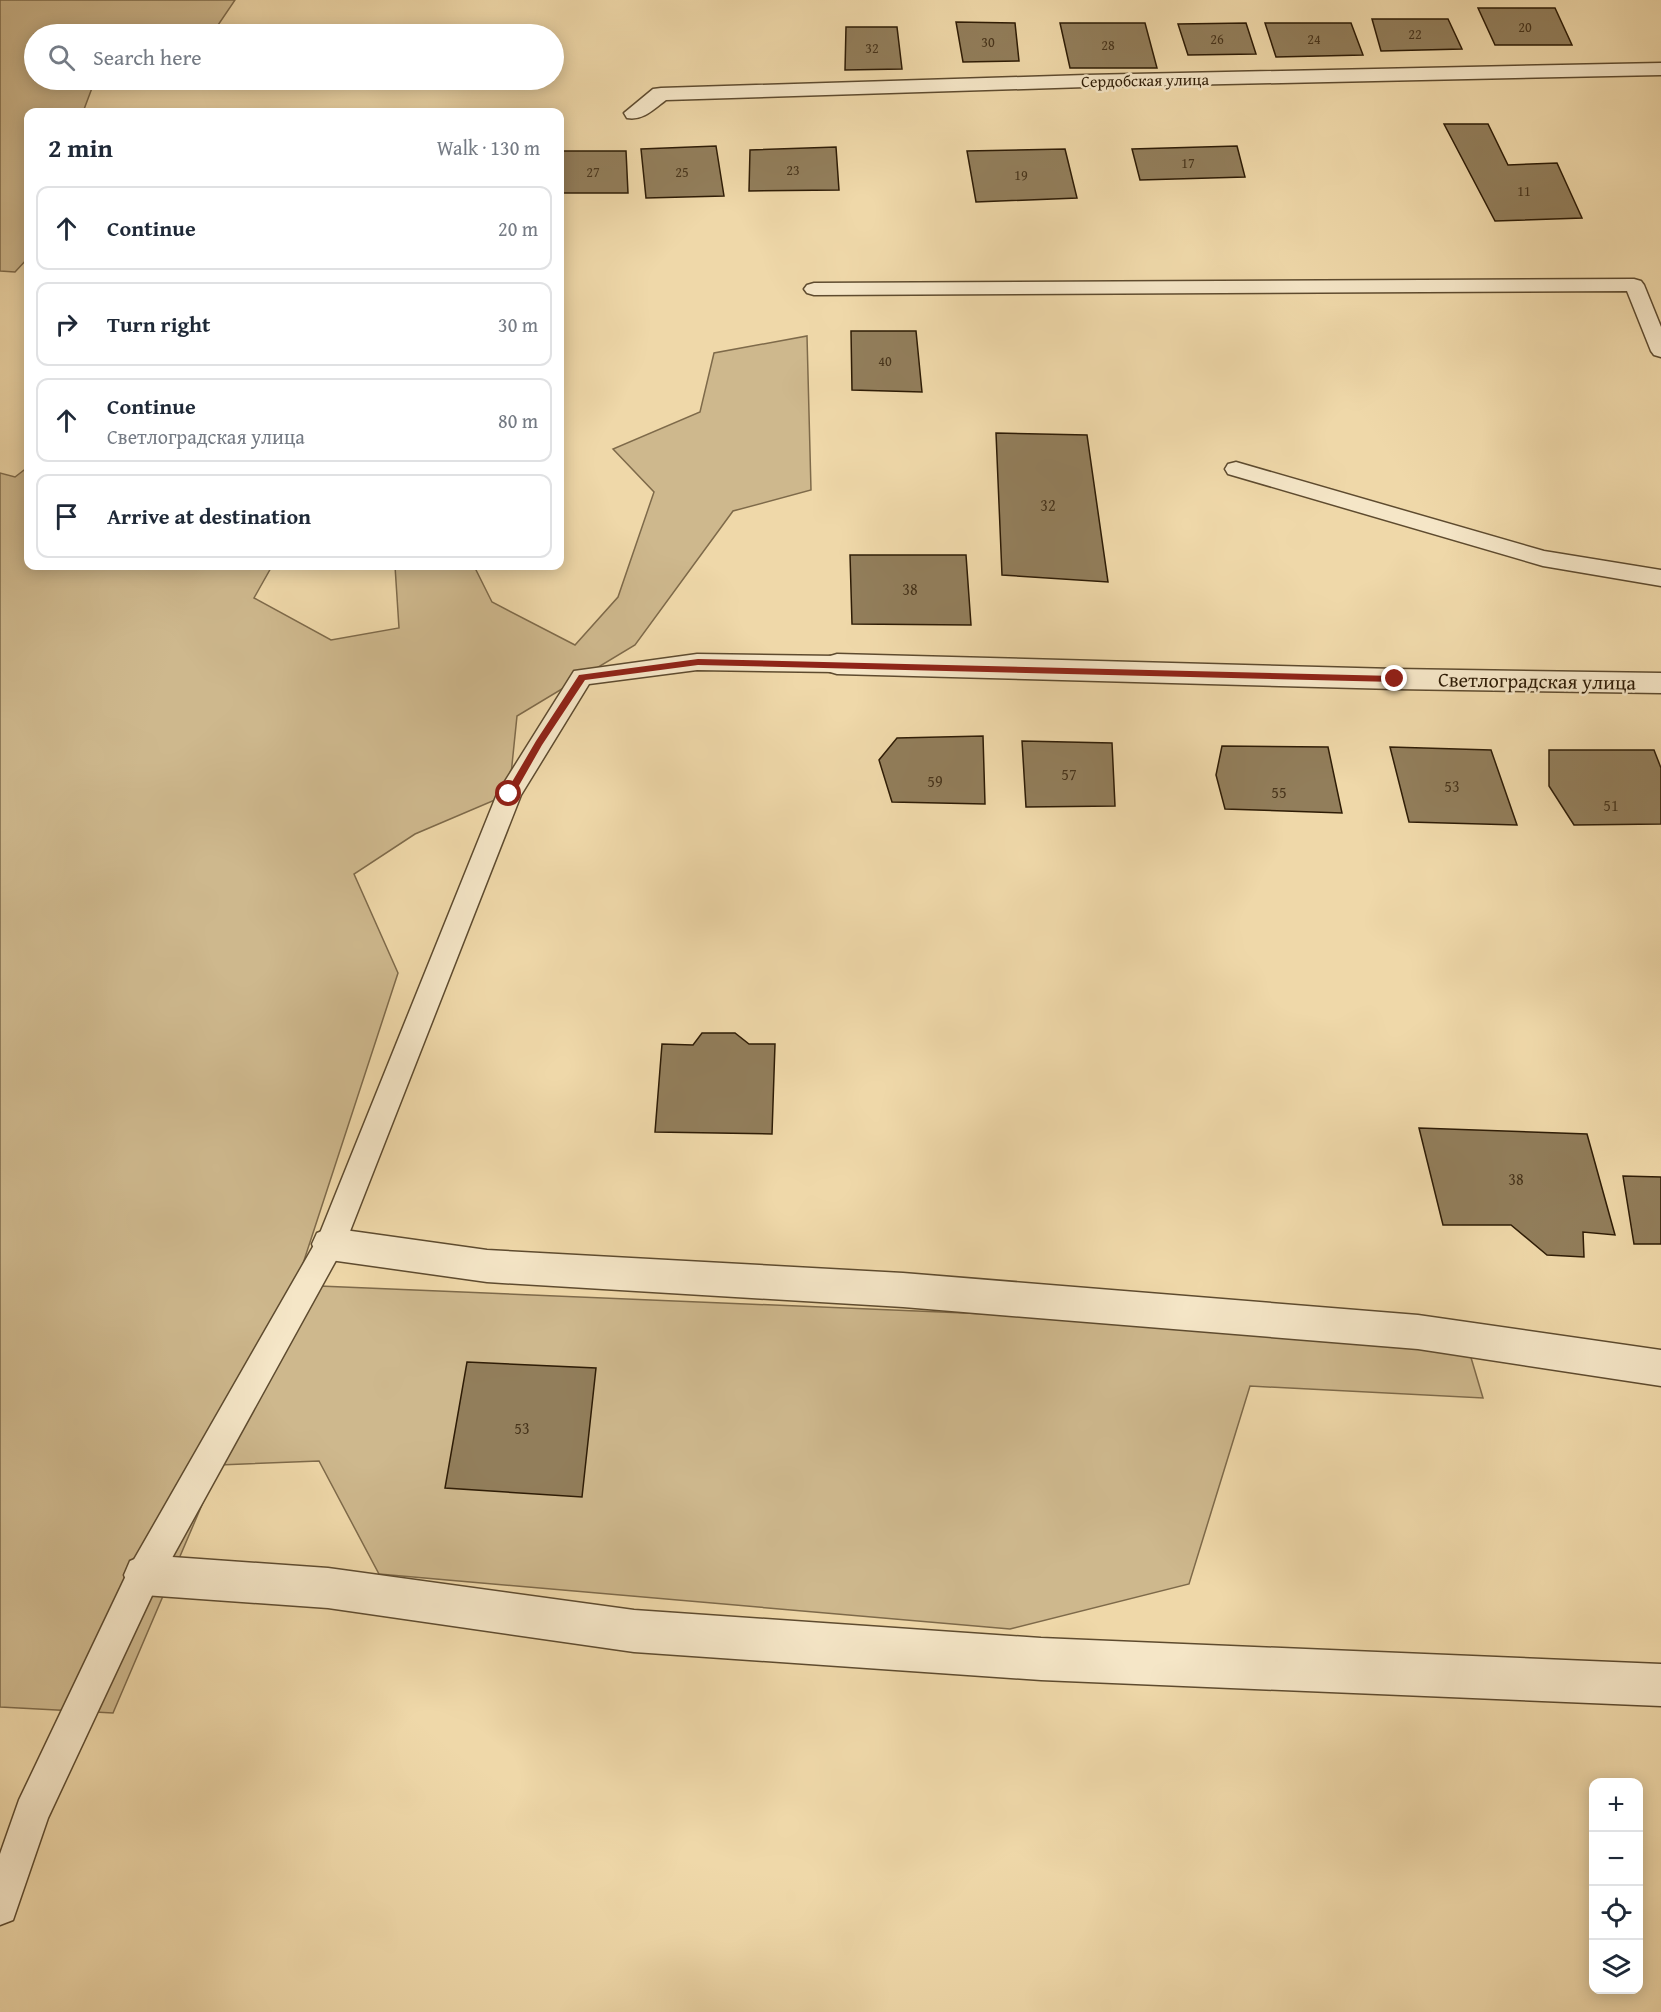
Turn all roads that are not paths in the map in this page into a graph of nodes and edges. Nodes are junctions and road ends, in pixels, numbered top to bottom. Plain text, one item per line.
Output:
1 (1661, 69) edge
2 (635, 113) dead end
3 (814, 289) dead end
4 (1661, 351) edge
5 (1236, 469) dead end
6 (1661, 578) edge
7 (837, 664) joint
8 (1661, 683) edge
9 (330, 1244) junction
10 (1661, 1368) edge
11 (144, 1575) junction
12 (1661, 1685) edge
13 (0, 1907) edge

1 - 2 street, Сердобская улица
3 - 4 lane
5 - 6 lane
7 - 8 street, Светлоградская улица
7 - 9 lane
9 - 10 street
9 - 11 lane
11 - 12 street
11 - 13 lane

